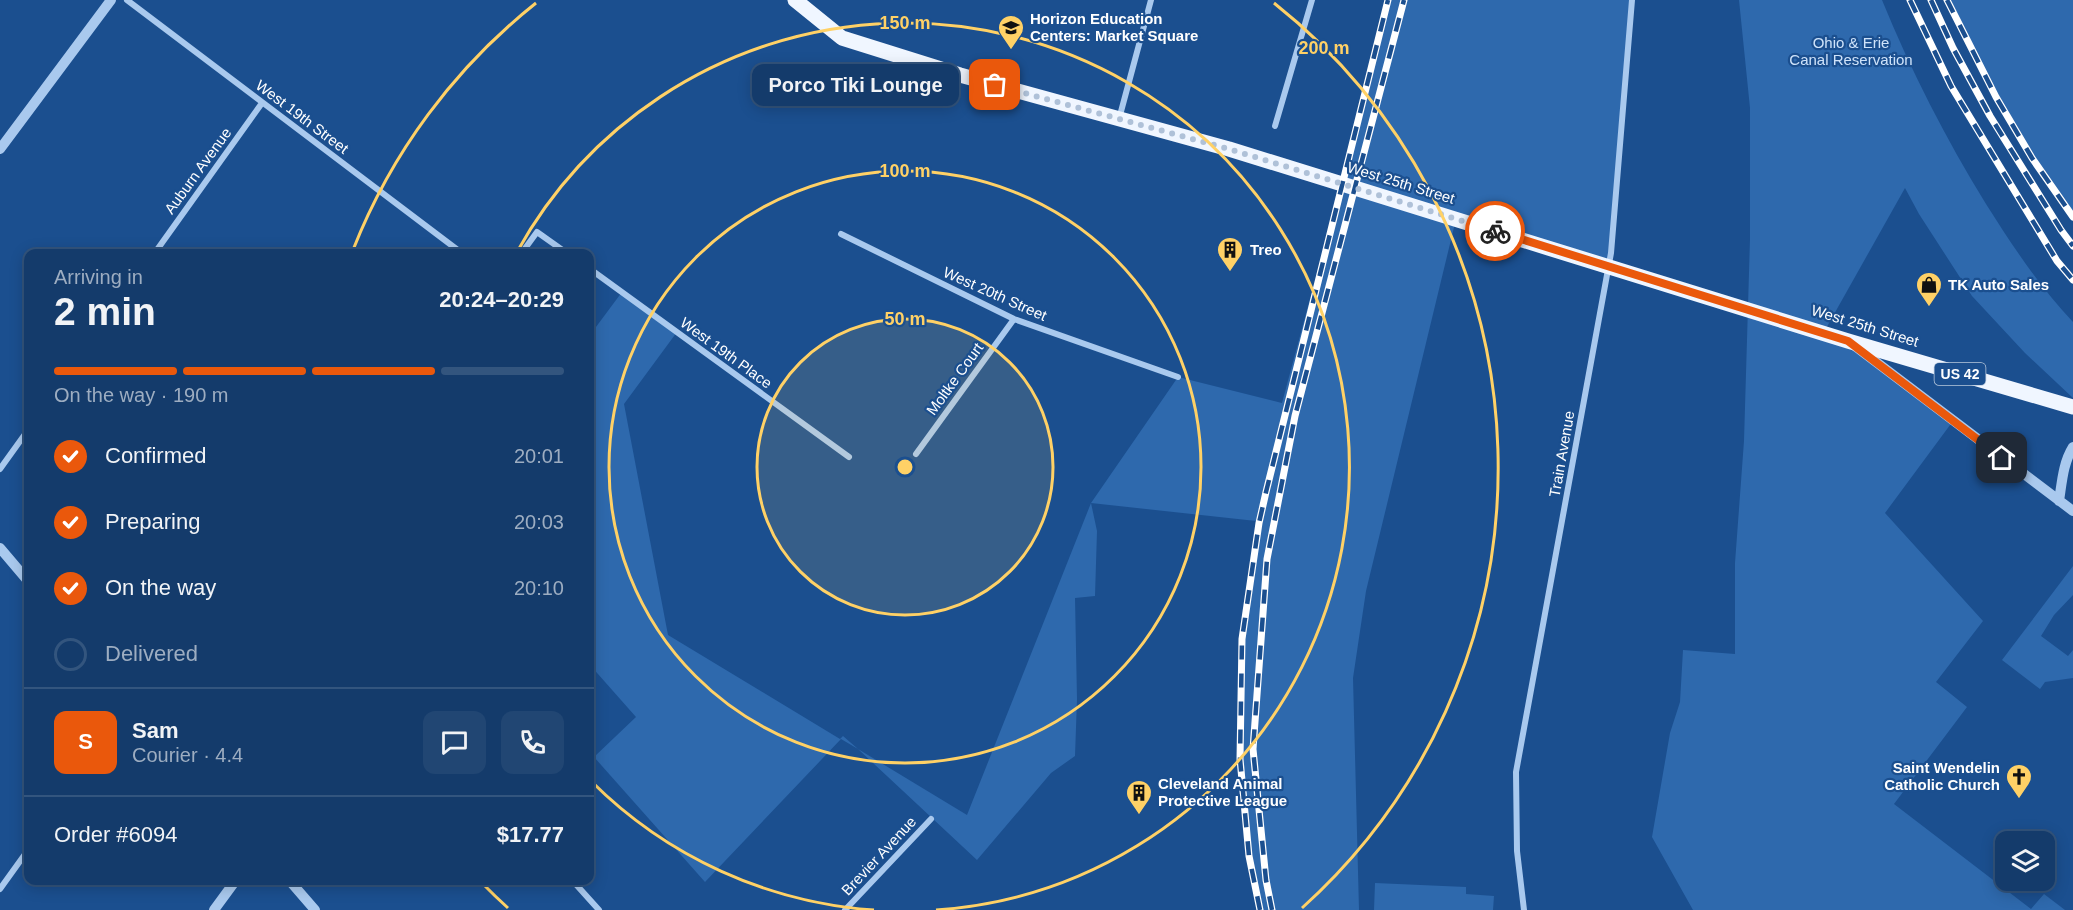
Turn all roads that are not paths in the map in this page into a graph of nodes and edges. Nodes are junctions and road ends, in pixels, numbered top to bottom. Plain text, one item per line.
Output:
1 (111, 0) edge
2 (127, 0) edge
3 (795, 0) edge
4 (1151, 0) edge
5 (1312, 0) edge
6 (1632, 0) edge
7 (262, 103) junction
8 (1119, 119) junction
9 (1275, 126) dead end
10 (0, 149) edge
11 (841, 234) dead end
12 (158, 249) edge
13 (456, 249) edge
14 (525, 249) edge
15 (561, 249) edge
16 (594, 272) edge
17 (1014, 319) junction
18 (1848, 341) junction
19 (1178, 378) dead end
20 (2073, 407) edge
21 (24, 436) edge
22 (2073, 447) edge
23 (916, 454) dead end
24 (849, 457) dead end
25 (0, 469) edge
26 (2059, 501) junction
27 (2073, 511) edge
28 (0, 548) edge
29 (24, 576) edge
30 (931, 819) dead end
31 (24, 856) edge
32 (232, 885) edge
33 (292, 885) edge
34 (576, 885) edge
35 (0, 889) edge
36 (214, 910) edge
37 (315, 910) edge
38 (599, 910) edge
39 (845, 910) edge
40 (1524, 910) edge

1 - 10 street
2 - 7 street, West 19th Street
3 - 8 main road, West 25th Street / US 42
4 - 8 street
5 - 9 street
6 - 40 street, Train Avenue
7 - 12 street, Auburn Avenue
7 - 13 street, West 19th Street
8 - 18 main road, West 25th Street / US 42
11 - 17 street, West 20th Street
14 - 15 street
16 - 24 street, West 19th Place
17 - 19 street, West 20th Street
17 - 23 street, Moltke Court
18 - 20 main road, West 25th Street / US 42
18 - 26 street
21 - 25 street
22 - 26 street
26 - 27 street
28 - 29 street
30 - 39 street, Brevier Avenue
31 - 35 street
32 - 36 street
33 - 37 street
34 - 38 street

